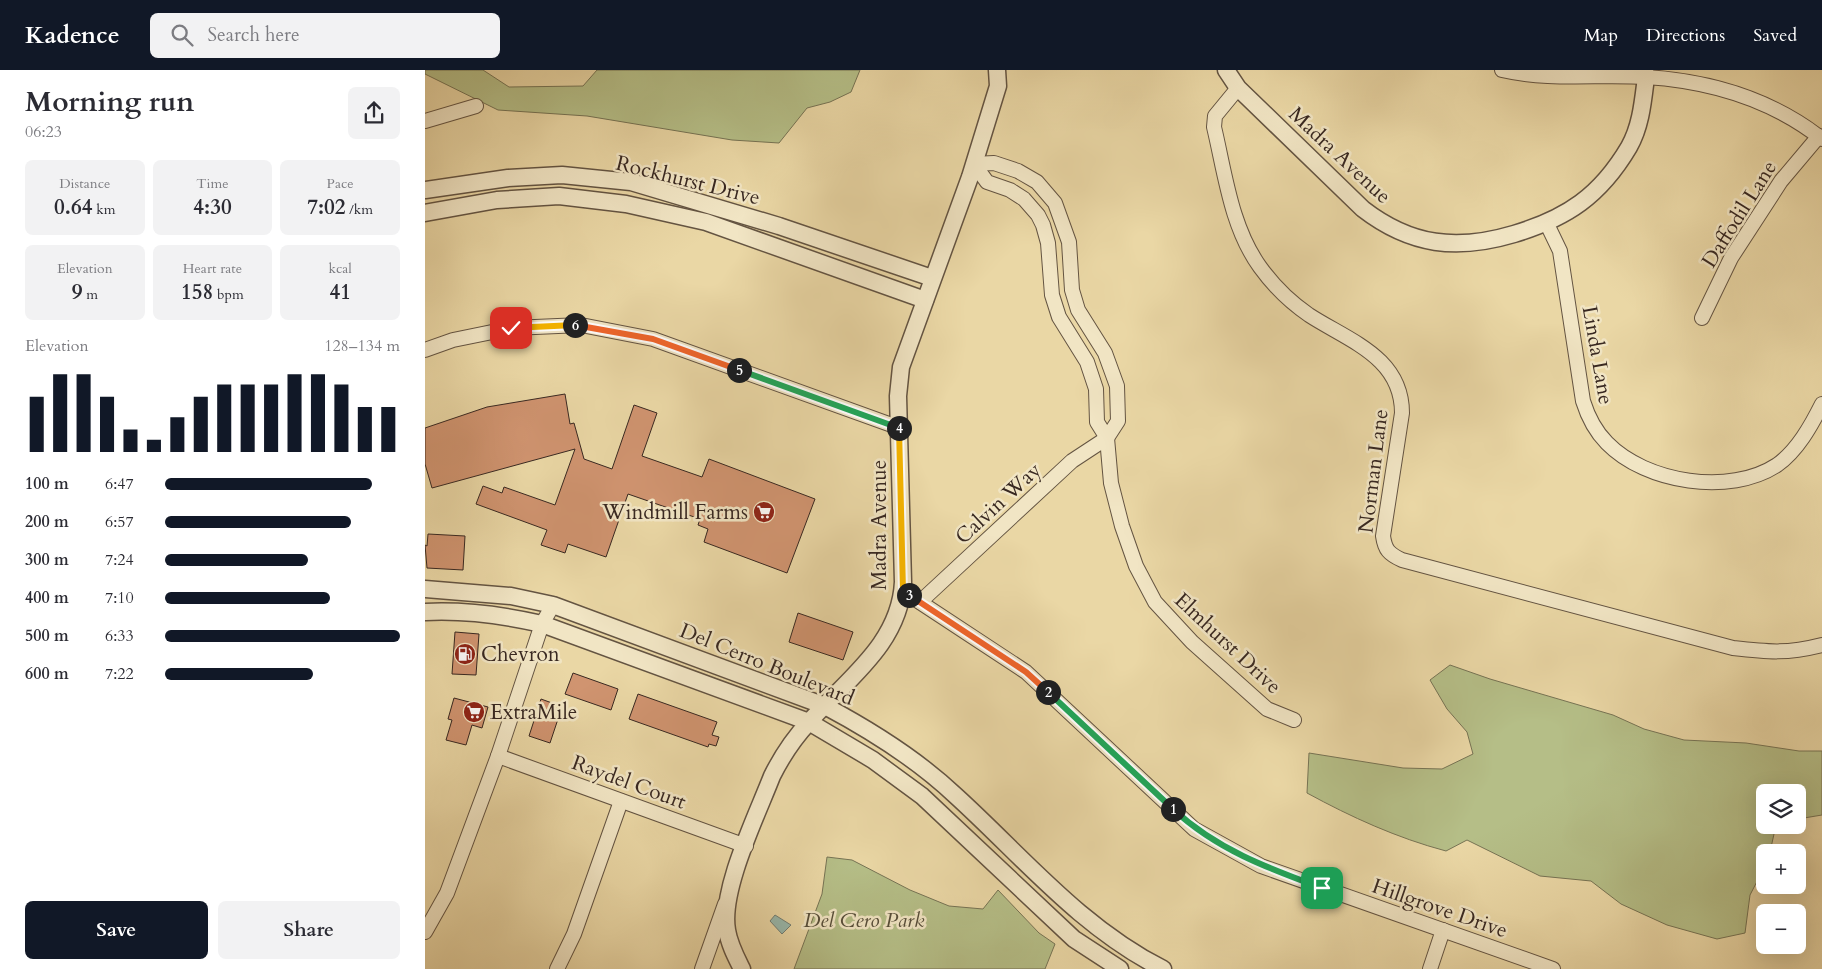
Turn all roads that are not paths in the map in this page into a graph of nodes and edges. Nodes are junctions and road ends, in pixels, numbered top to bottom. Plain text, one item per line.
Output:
1 (997, 70) edge
2 (1226, 70) edge
3 (1502, 70) edge
4 (1645, 74) edge
5 (1238, 88) junction
6 (476, 106) dead end
7 (425, 121) edge
8 (1820, 138) edge
9 (974, 164) junction
10 (425, 190) edge
11 (425, 213) edge
12 (1546, 222) junction
13 (932, 278) junction
14 (925, 300) junction
15 (1702, 318) dead end
16 (425, 350) edge
17 (1822, 404) edge
18 (900, 428) junction
19 (1107, 438) junction
20 (425, 588) edge
21 (903, 591) junction
22 (920, 602) junction
23 (553, 605) junction
24 (425, 612) edge
25 (542, 624) junction
26 (1822, 645) edge
27 (825, 706) junction
28 (1294, 720) dead end
29 (809, 722) junction
30 (498, 756) junction
31 (621, 801) junction
32 (746, 846) junction
33 (727, 897) junction
34 (1443, 930) junction
35 (425, 932) edge
36 (1144, 965) edge
37 (557, 969) edge
38 (702, 969) edge
39 (742, 969) edge
40 (1120, 969) edge
41 (1163, 969) edge
42 (1430, 969) edge
43 (1553, 969) edge

1 - 9 street, Madra Avenue
2 - 5 street, Madra Avenue
3 - 4 street
4 - 8 street
4 - 12 street, Madra Avenue
5 - 12 street, Madra Avenue
5 - 26 street, Norman Lane
6 - 7 street
8 - 15 street, Daffodil Lane
9 - 13 street, Madra Avenue
9 - 19 street, Elmhurst Drive
9 - 19 street
10 - 13 street, Rockhurst Drive
11 - 14 street, Rockhurst Drive
12 - 17 street, Linda Lane
13 - 14 street, Madra Avenue
14 - 18 street, Madra Avenue
16 - 18 street
18 - 21 street, Madra Avenue
19 - 22 street, Calvin Way
19 - 28 street, Elmhurst Drive
20 - 23 street, Del Cerro Boulevard
21 - 22 street, Hillgrove Drive
21 - 27 street, Madra Avenue
22 - 34 street, Hillgrove Drive
23 - 25 street
23 - 27 street, Del Cerro Boulevard
24 - 25 street, Del Cerro Boulevard
25 - 29 street, Del Cerro Boulevard
25 - 30 street
27 - 29 street, Madra Avenue
27 - 36 street, Del Cerro Boulevard
29 - 32 street, Madra Avenue
29 - 40 street, Del Cerro Boulevard
30 - 31 street, Raydel Court
30 - 35 street
31 - 32 street, Raydel Court
31 - 37 street
32 - 33 street, Madra Avenue
33 - 38 street, Madra Avenue
33 - 39 street
34 - 42 street
34 - 43 street, Hillgrove Drive
36 - 41 street, Del Cerro Boulevard

